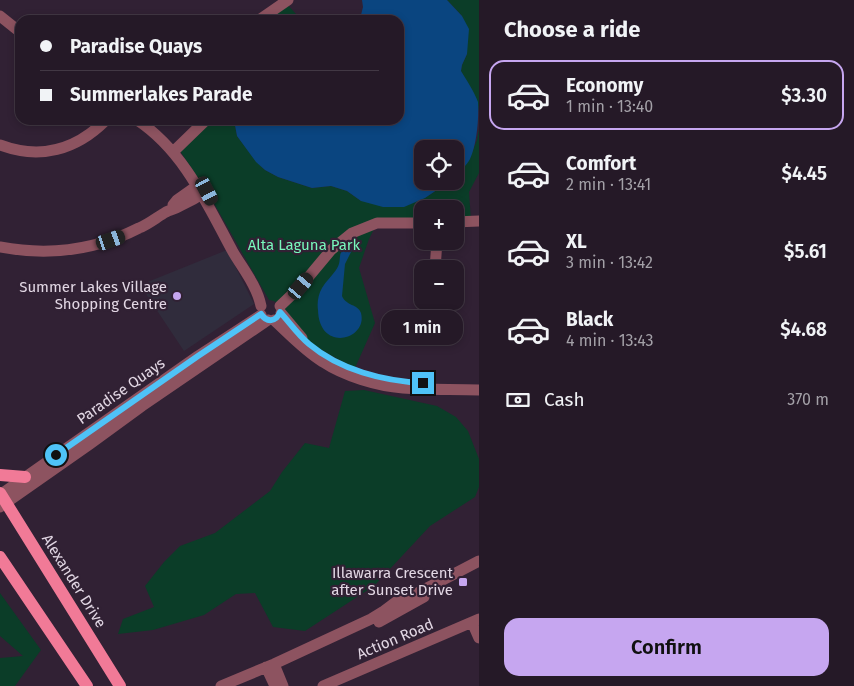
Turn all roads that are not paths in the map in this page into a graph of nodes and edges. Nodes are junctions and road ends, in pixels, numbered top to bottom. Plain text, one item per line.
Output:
1 (288, 0) edge
2 (0, 9) edge
3 (267, 15) edge
4 (0, 16) edge
5 (15, 20) edge
6 (15, 28) edge
7 (101, 125) edge
8 (144, 125) edge
9 (154, 125) edge
10 (201, 125) edge
11 (0, 145) edge
12 (175, 150) junction
13 (202, 189) junction
14 (479, 221) edge
15 (464, 222) edge
16 (414, 223) edge
17 (0, 247) edge
18 (271, 310) junction
19 (201, 360) junction
20 (479, 384) edge
21 (479, 390) edge
22 (0, 475) edge
23 (25, 477) junction
24 (2, 498) edge
25 (0, 557) edge
26 (479, 561) edge
27 (479, 569) edge
28 (476, 621) edge
29 (479, 638) edge
30 (271, 669) junction
31 (112, 674) junction
32 (87, 686) edge
33 (120, 686) edge
34 (124, 686) edge
35 (221, 686) edge
36 (239, 686) edge
37 (275, 686) edge
38 (284, 686) edge
39 (323, 686) edge

1 - 3 street
2 - 5 street
4 - 6 street
7 - 11 street
8 - 12 street
9 - 12 street
10 - 12 street
12 - 13 street
13 - 17 street
13 - 18 street
14 - 15 street
16 - 18 street, Paradise Quays
18 - 19 street, Paradise Quays
18 - 20 street
18 - 21 street
19 - 23 street, Paradise Quays
19 - 24 street, Paradise Quays
22 - 23 main road
23 - 24 street, Paradise Quays
24 - 31 main road, Alexander Drive
25 - 32 main road
26 - 30 street
27 - 30 street
28 - 29 street
28 - 39 street, Action Road
30 - 35 street
30 - 36 street
30 - 37 street
30 - 38 street
31 - 33 main road, Alexander Drive
31 - 34 main road

